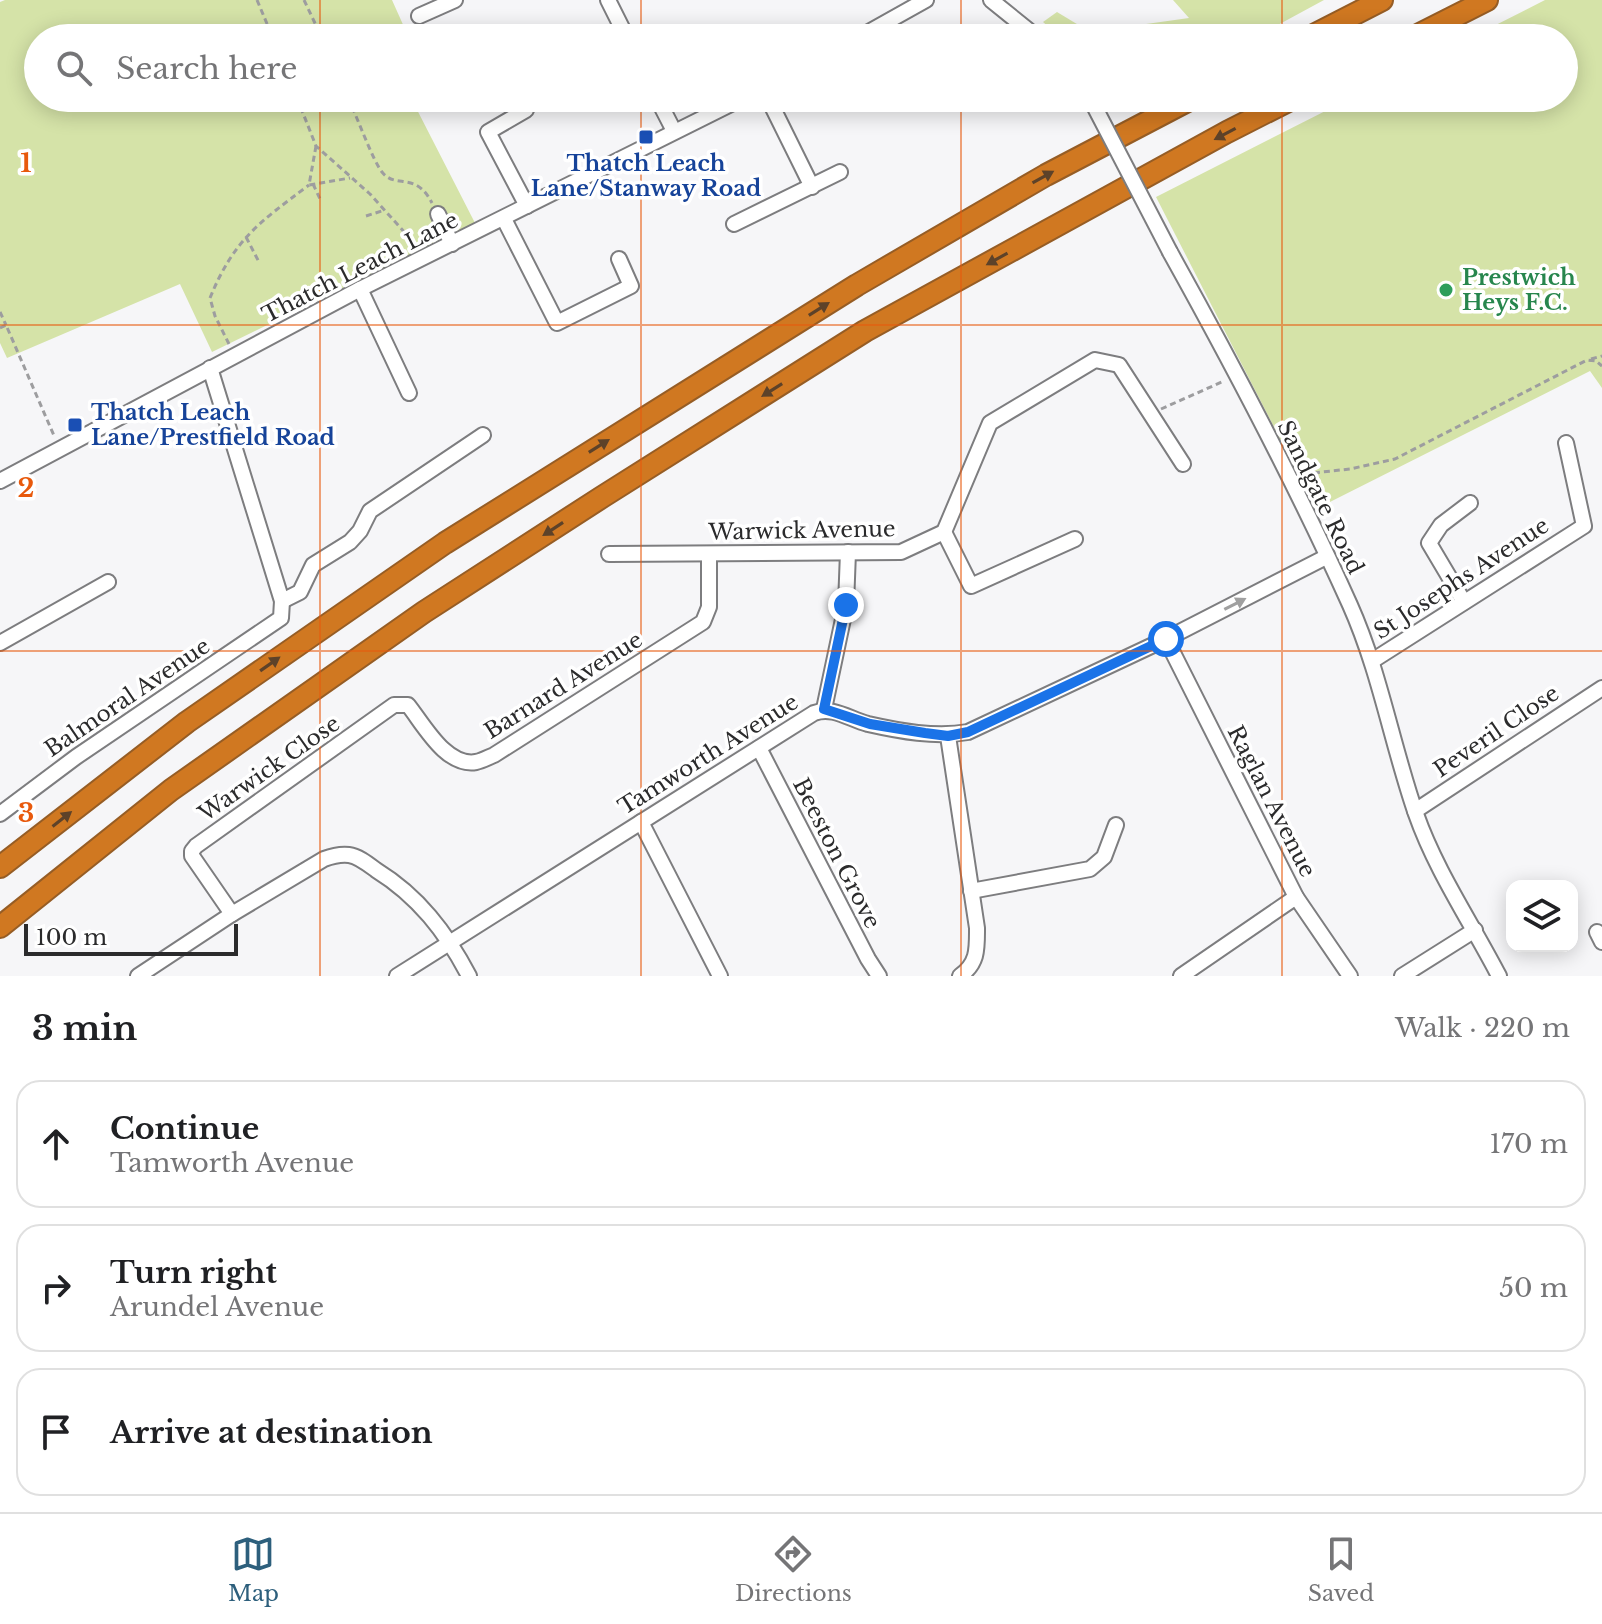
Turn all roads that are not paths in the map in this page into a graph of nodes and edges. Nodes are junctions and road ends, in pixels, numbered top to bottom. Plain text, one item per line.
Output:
1 (455, 0) edge
2 (608, 0) edge
3 (926, 0) edge
4 (991, 0) edge
5 (1382, 0) edge
6 (1487, 0) edge
7 (419, 16) dead end
8 (620, 24) edge
9 (883, 24) edge
10 (1021, 24) edge
11 (1335, 24) edge
12 (1440, 24) edge
13 (523, 112) edge
14 (664, 112) edge
15 (714, 112) edge
16 (775, 112) edge
17 (1097, 112) edge
18 (1166, 112) edge
19 (1267, 112) edge
20 (674, 131) junction
21 (840, 172) dead end
22 (812, 187) junction
23 (527, 206) junction
24 (438, 214) road end
25 (504, 219) junction
26 (734, 224) dead end
27 (452, 244) junction
28 (619, 259) dead end
29 (360, 289) junction
30 (210, 368) junction
31 (409, 393) dead end
32 (483, 435) dead end
33 (1566, 443) dead end
34 (1183, 464) dead end
35 (0, 481) edge
36 (1470, 503) dead end
37 (944, 532) junction
38 (1075, 539) dead end
39 (848, 552) junction
40 (609, 554) dead end
41 (709, 554) junction
42 (1326, 557) junction
43 (108, 582) dead end
44 (282, 601) junction
45 (1464, 602) junction
46 (1166, 639) junction
47 (0, 643) edge
48 (1372, 661) junction
49 (1602, 688) edge
50 (394, 705) joint
51 (824, 709) junction
52 (948, 736) junction
53 (759, 748) junction
54 (1415, 811) junction
55 (0, 814) edge
56 (641, 822) junction
57 (1116, 825) dead end
58 (0, 867) edge
59 (971, 891) junction
60 (1296, 897) junction
61 (232, 914) junction
62 (4, 925) edge
63 (1475, 930) junction
64 (451, 941) junction
65 (161, 970) edge
66 (138, 976) edge
67 (397, 976) edge
68 (469, 976) edge
69 (720, 976) edge
70 (879, 976) edge
71 (960, 976) edge
72 (1181, 976) edge
73 (1350, 976) edge
74 (1402, 976) edge
75 (1499, 976) edge

1 - 7 street
2 - 8 street
3 - 9 street
4 - 10 street
5 - 11 highway
6 - 12 highway
13 - 23 street
14 - 20 street
15 - 20 street, Thatch Leach Lane
16 - 22 street
17 - 42 street, Sandgate Road, bridge
58 -> 18 highway
19 -> 62 highway
20 - 23 street, Thatch Leach Lane
21 - 22 street
22 - 26 street
23 - 25 street, Thatch Leach Lane
24 - 27 street
25 - 27 street, Thatch Leach Lane
25 - 28 street
27 - 29 street, Thatch Leach Lane
29 - 30 street, Thatch Leach Lane
29 - 31 street
30 - 35 street, Thatch Leach Lane
30 - 44 street
32 - 44 street
33 - 45 street, St Josephs Avenue
34 - 37 street
36 - 45 street
37 - 38 street
37 - 39 street, Warwick Avenue
39 - 41 street, Warwick Avenue
39 - 51 street
40 - 41 street, Warwick Avenue
41 - 50 street, Barnard Avenue
46 -> 42 street, Tamworth Avenue
42 - 48 street, Sandgate Road
43 - 47 street
44 - 55 street, Balmoral Avenue
45 - 48 street, St Josephs Avenue
46 - 52 street, Tamworth Avenue
46 - 60 street, Raglan Avenue
48 - 54 street, Sandgate Road
49 - 54 street, Peveril Close
50 - 61 street, Warwick Close
51 - 52 street, Tamworth Avenue
51 - 53 street, Tamworth Avenue
52 - 59 street
53 - 56 street, Tamworth Avenue
53 - 70 street, Beeston Grove
54 - 63 street, Sandgate Road
56 - 64 street, Tamworth Avenue
56 - 69 street
57 - 59 street
59 - 71 street
60 - 72 street
60 - 73 street, Raglan Avenue
61 - 64 street
61 - 65 street
63 - 74 street
63 - 75 street, Sandgate Road
64 - 67 street, Tamworth Avenue
64 - 68 street
65 - 66 street

